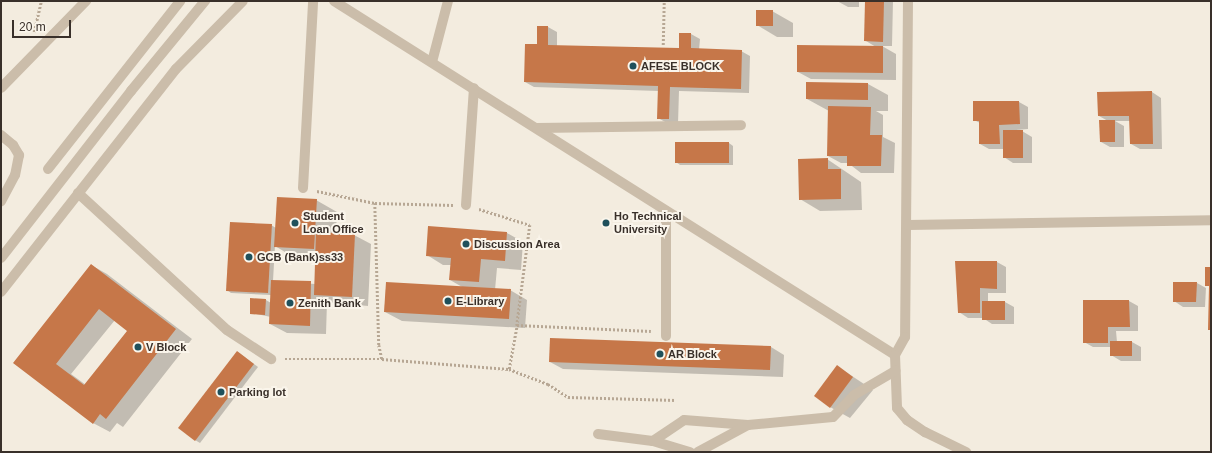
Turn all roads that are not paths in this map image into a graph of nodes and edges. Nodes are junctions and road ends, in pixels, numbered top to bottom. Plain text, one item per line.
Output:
1 (86, 1) edge
2 (180, 1) edge
3 (205, 1) edge
4 (243, 1) edge
5 (313, 1) edge
6 (334, 1) edge
7 (448, 1) edge
8 (908, 1) edge
9 (432, 62) junction
10 (1, 88) edge
11 (474, 88) junction
12 (741, 126) dead end
13 (537, 128) junction
14 (1, 135) edge
15 (48, 169) dead end
16 (304, 188) road end
17 (78, 193) junction
18 (1, 202) edge
19 (466, 205) road end
20 (666, 211) junction
21 (1211, 220) edge
22 (908, 225) junction
23 (1, 258) edge
24 (1, 292) edge
25 (666, 334) road end
26 (895, 355) junction
27 (271, 359) road end
28 (895, 371) junction
29 (748, 425) junction
30 (598, 434) dead end
31 (653, 440) junction
32 (690, 452) edge
33 (698, 452) edge
34 (966, 452) edge

1 - 10 lane
2 - 15 lane
3 - 23 lane
4 - 17 lane
5 - 16 lane
6 - 9 lane
7 - 9 lane
8 - 22 lane
9 - 11 lane
11 - 13 lane
11 - 19 lane
12 - 13 lane
13 - 20 lane
14 - 18 lane
17 - 24 lane
17 - 27 lane
20 - 25 lane
20 - 26 lane
21 - 22 lane
22 - 26 lane
26 - 28 lane
28 - 29 lane
28 - 34 lane
29 - 31 lane
29 - 33 lane
30 - 31 lane
31 - 32 lane

